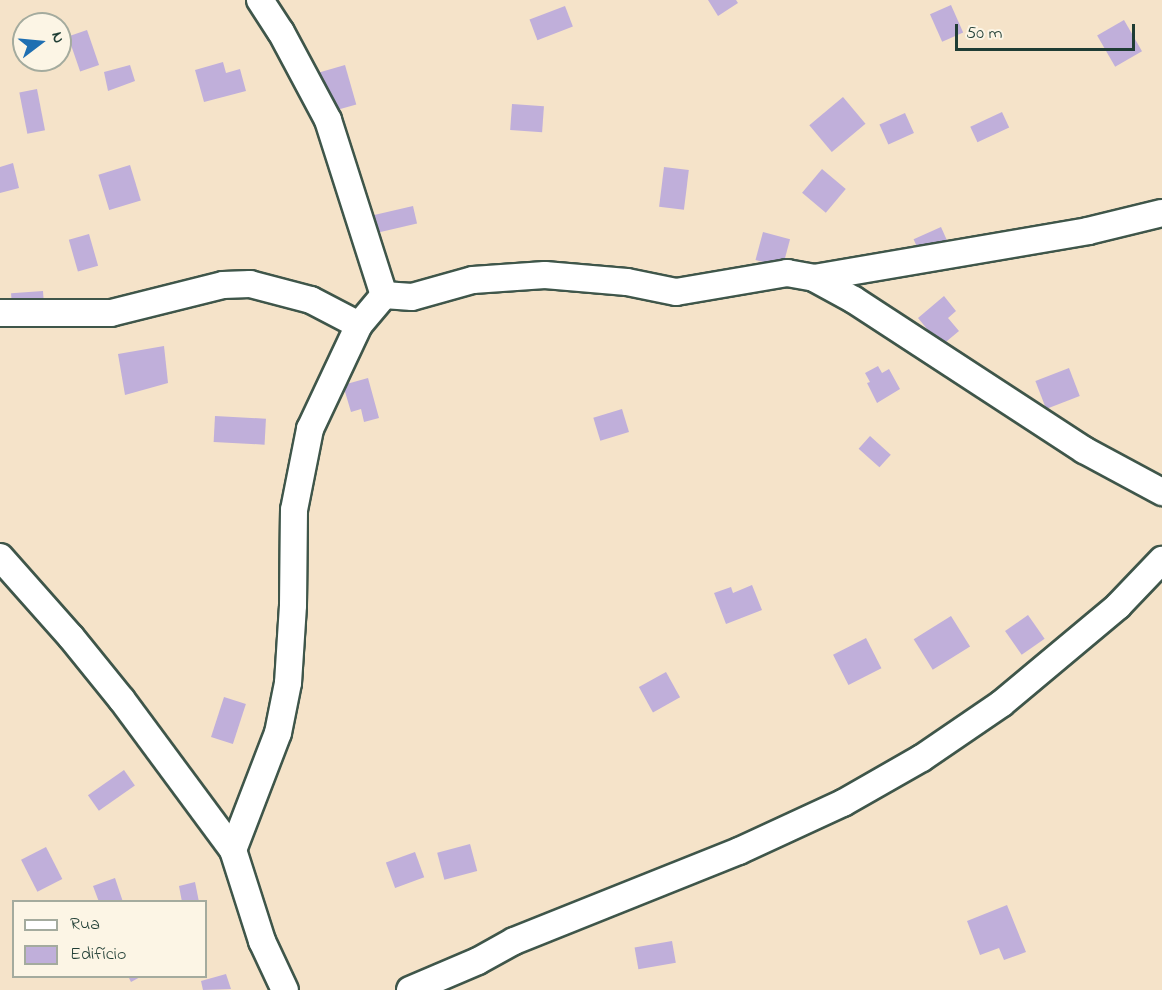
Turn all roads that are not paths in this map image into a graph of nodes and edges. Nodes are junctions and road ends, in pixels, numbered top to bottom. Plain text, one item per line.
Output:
1 (260, 0) edge
2 (1162, 213) edge
3 (814, 278) junction
4 (384, 295) junction
5 (0, 314) edge
6 (359, 324) junction
7 (1162, 492) edge
8 (0, 557) edge
9 (1162, 560) edge
10 (233, 850) junction
11 (285, 990) edge
12 (410, 990) edge

1 - 4 street
2 - 3 street
3 - 4 street
3 - 7 street
4 - 6 street
5 - 6 street
6 - 10 street
8 - 10 street
9 - 12 street
10 - 11 street

